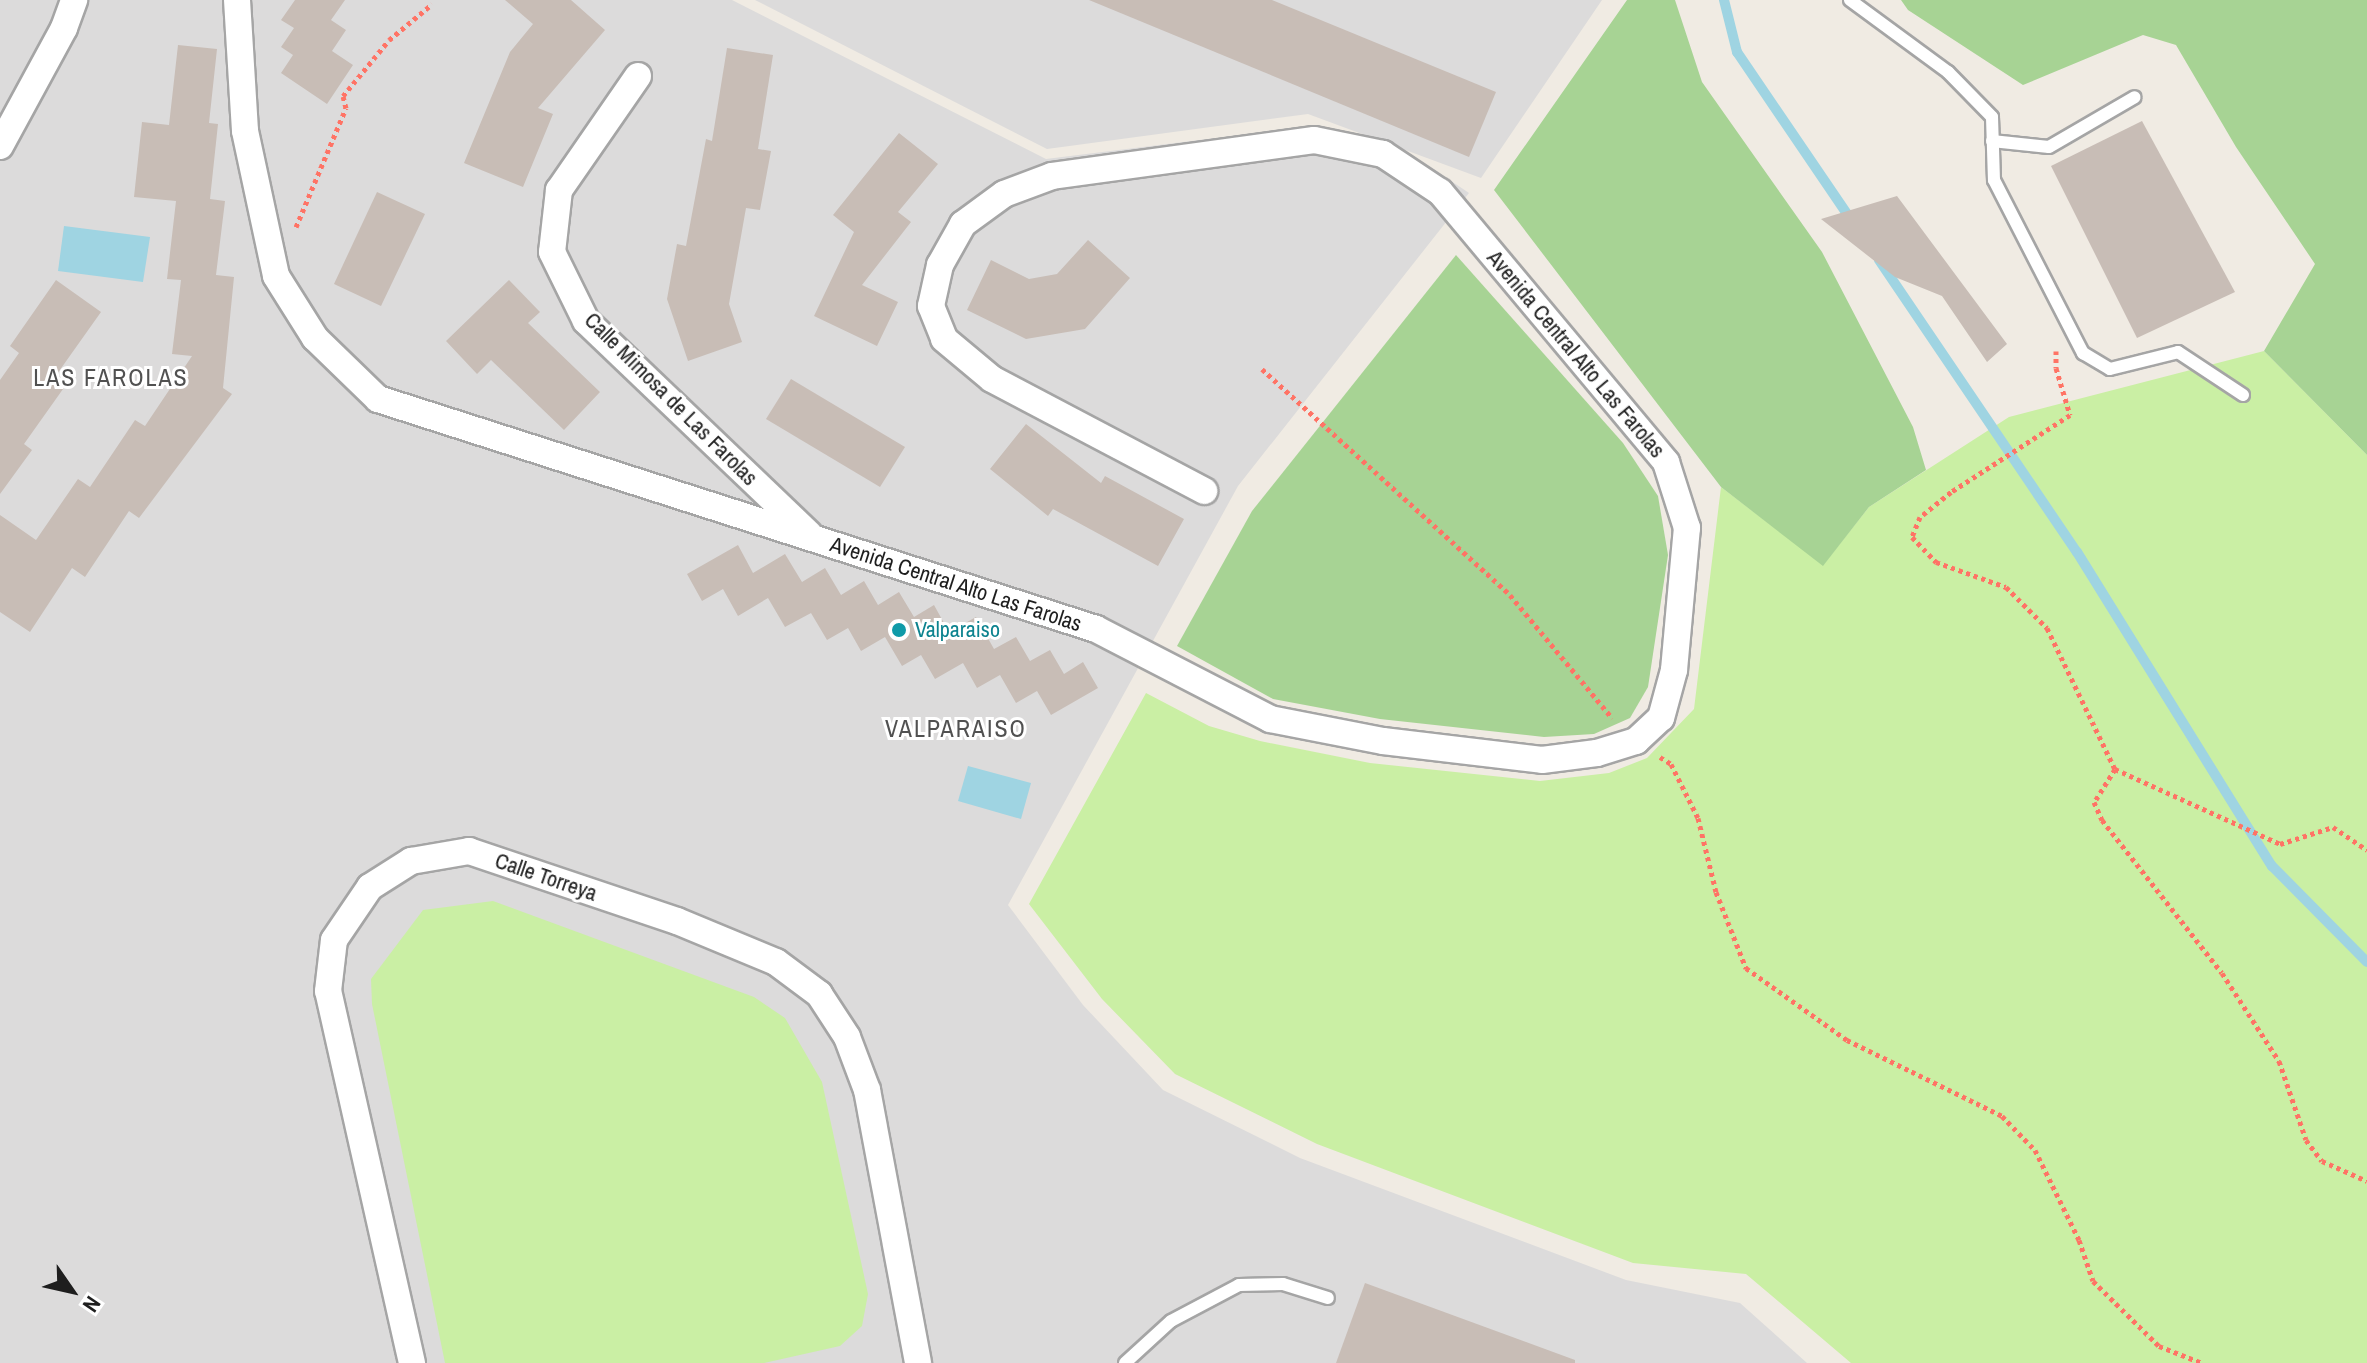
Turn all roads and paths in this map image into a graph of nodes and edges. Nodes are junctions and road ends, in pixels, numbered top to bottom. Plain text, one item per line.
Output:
1 (74, 0) edge
2 (237, 0) edge
3 (1850, 0) edge
4 (432, 4) dead end
5 (638, 76) dead end
6 (2135, 97) dead end
7 (1992, 141) junction
8 (0, 146) edge
9 (271, 250) junction
10 (2057, 302) junction
11 (1262, 369) dead end
12 (2243, 395) dead end
13 (1204, 491) dead end
14 (814, 539) junction
15 (1636, 741) junction
16 (2115, 769) junction
17 (2367, 850) edge
18 (2367, 1181) edge
19 (1328, 1298) dead end
20 (412, 1363) edge
21 (918, 1363) edge
22 (1125, 1363) edge
23 (2202, 1363) edge

1 - 8 street
2 - 9 street, Avenida Central Alto Las Farolas
3 - 7 lane
4 - 9 path
5 - 14 street, Calle Mimosa de Las Farolas
6 - 7 lane
7 - 10 lane
9 - 14 street, Avenida Central Alto Las Farolas
10 - 12 lane
10 - 16 path
11 - 15 path
13 - 15 street, Avenida Central Alto Las Farolas
14 - 15 street, Avenida Central Alto Las Farolas
15 - 23 path
16 - 17 path
16 - 18 path
19 - 22 lane
20 - 21 street, Calle Torreya

